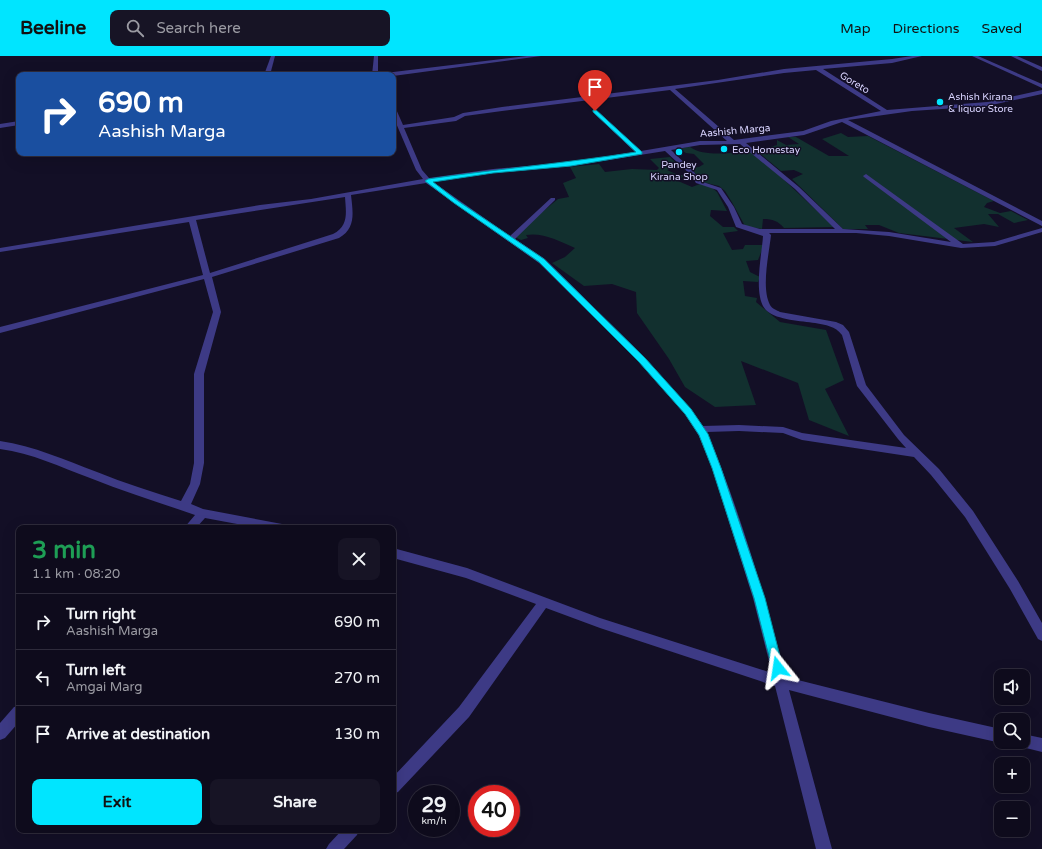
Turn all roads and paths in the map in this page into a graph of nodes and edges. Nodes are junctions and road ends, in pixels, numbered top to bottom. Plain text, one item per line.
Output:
1 (273, 56) edge
2 (376, 56) edge
3 (539, 56) edge
4 (920, 56) edge
5 (974, 56) edge
6 (1013, 56) edge
7 (816, 68) junction
8 (1042, 69) edge
9 (268, 72) edge
10 (375, 72) edge
11 (396, 74) edge
12 (1042, 86) edge
13 (671, 88) junction
14 (1042, 92) edge
15 (595, 111) dead end
16 (886, 112) junction
17 (396, 115) edge
18 (843, 120) junction
19 (16, 123) edge
20 (0, 126) edge
21 (402, 127) junction
22 (732, 142) junction
23 (741, 142) junction
24 (666, 148) junction
25 (640, 153) junction
26 (866, 176) dead end
27 (428, 181) junction
28 (348, 194) junction
29 (554, 199) dead end
30 (192, 219) junction
31 (1042, 224) edge
32 (1042, 230) edge
33 (760, 231) junction
34 (841, 231) junction
35 (511, 239) junction
36 (961, 246) junction
37 (0, 250) edge
38 (208, 275) junction
39 (0, 330) edge
40 (702, 432) junction
41 (0, 445) edge
42 (918, 454) junction
43 (184, 508) junction
44 (203, 513) junction
45 (192, 525) edge
46 (266, 525) edge
47 (396, 554) edge
48 (544, 602) junction
49 (1042, 635) edge
50 (781, 682) junction
51 (16, 715) edge
52 (0, 733) edge
53 (994, 734) edge
54 (1030, 742) edge
55 (1042, 745) edge
56 (396, 784) edge
57 (349, 833) edge
58 (334, 849) edge
59 (824, 849) edge

1 - 9 street
2 - 10 street
3 - 11 street
4 - 7 street
5 - 12 street
6 - 8 street
7 - 13 street
7 - 16 street, Goreto
13 - 21 street
13 - 22 street
14 - 16 street, Aashish Marga
15 - 25 street
16 - 18 street, Aashish Marga
17 - 21 street
18 - 23 street, Aashish Marga
18 - 31 street
19 - 20 street
21 - 27 street
22 - 23 street, Aashish Marga
22 - 24 street, Aashish Marga
23 - 34 street
24 - 25 street, Aashish Marga
24 - 33 street
25 - 27 street, Aashish Marga
26 - 36 street
27 - 28 street, Aashish Marga
27 - 35 street
28 - 30 street, Aashish Marga
28 - 38 street
29 - 35 street
30 - 37 street, Aashish Marga
30 - 38 street
32 - 36 street
33 - 34 street
33 - 42 street
34 - 36 street
35 - 40 street
38 - 39 street
38 - 43 street
40 - 42 street
40 - 50 street
41 - 43 street
42 - 49 street
43 - 44 street
44 - 45 street
44 - 46 street
47 - 48 street
48 - 50 street
48 - 56 street
50 - 53 street
50 - 59 street
51 - 52 street
54 - 55 street
57 - 58 street

